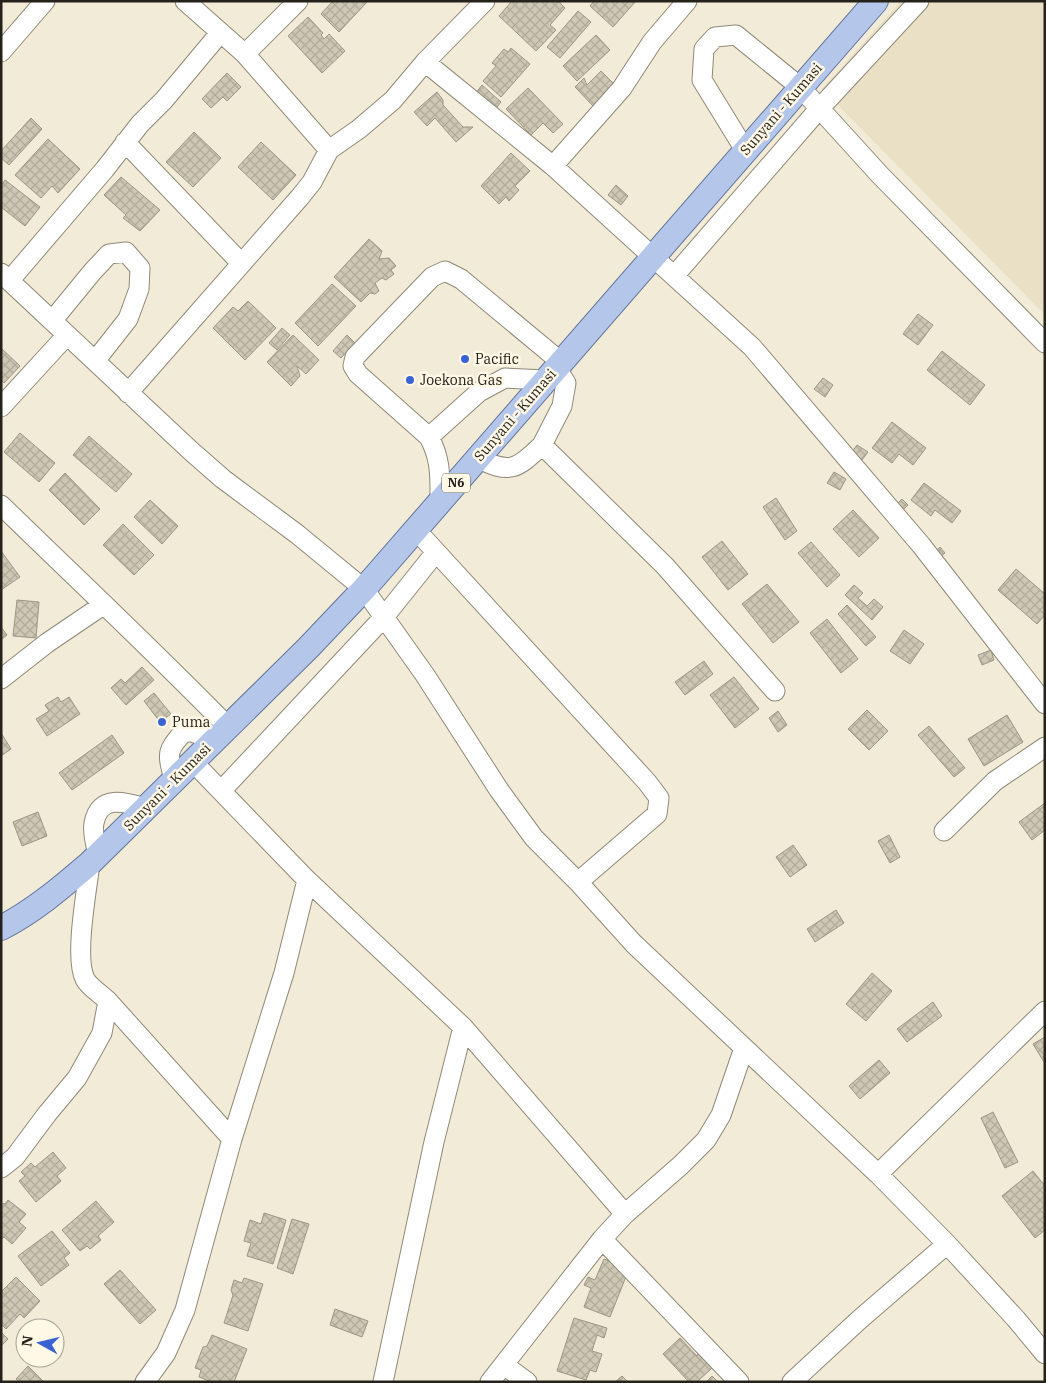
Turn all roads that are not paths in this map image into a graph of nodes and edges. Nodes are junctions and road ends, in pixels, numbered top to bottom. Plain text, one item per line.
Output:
1 (45, 1) edge
2 (185, 1) edge
3 (298, 1) edge
4 (485, 1) edge
5 (687, 1) edge
6 (876, 1) edge
7 (919, 1) edge
8 (220, 33) junction
9 (1, 52) edge
10 (244, 54) junction
11 (425, 62) junction
12 (800, 87) junction
13 (820, 109) junction
14 (125, 142) junction
15 (330, 150) junction
16 (745, 150) junction
17 (553, 166) junction
18 (652, 257) junction
19 (241, 263) junction
20 (674, 276) junction
21 (6, 277) edge
22 (52, 321) junction
23 (67, 335) junction
24 (1045, 343) edge
25 (95, 361) junction
26 (554, 370) junction
27 (128, 393) junction
28 (1, 407) edge
29 (429, 437) junction
30 (542, 445) junction
31 (477, 458) junction
32 (440, 501) junction
33 (1, 505) edge
34 (416, 530) junction
35 (436, 552) junction
36 (364, 589) junction
37 (103, 605) junction
38 (384, 617) junction
39 (1, 679) edge
40 (774, 691) dead end
41 (1045, 704) edge
42 (221, 733) junction
43 (1045, 747) edge
44 (193, 762) junction
45 (174, 780) junction
46 (221, 791) junction
47 (944, 831) dead end
48 (94, 859) junction
49 (307, 880) junction
50 (578, 882) junction
51 (1, 928) edge
52 (108, 1001) junction
53 (1043, 1018) edge
54 (463, 1027) junction
55 (744, 1048) junction
56 (232, 1139) junction
57 (1, 1168) edge
58 (878, 1174) junction
59 (625, 1214) junction
60 (602, 1239) junction
61 (947, 1244) junction
62 (1045, 1354) edge
63 (504, 1365) junction
64 (145, 1382) edge
65 (383, 1382) edge
66 (490, 1382) edge
67 (527, 1382) edge
68 (739, 1382) edge
69 (792, 1382) edge

1 - 9 street
2 - 8 street
3 - 10 street
4 - 11 street
5 - 17 street
6 - 12 main road, Sunyani - Kumasi / N6
7 - 13 street
8 - 10 street
8 - 14 street
10 - 15 street
11 - 15 street
11 - 17 street
12 - 13 street
12 - 16 main road, Sunyani - Kumasi / N6
12 - 16 street
13 - 20 street
13 - 24 street
14 - 19 street
14 - 21 street
15 - 19 street
16 - 18 main road, Sunyani - Kumasi / N6
17 - 18 street
18 - 20 street
18 - 26 main road, Sunyani - Kumasi / N6
19 - 27 street
20 - 41 street
21 - 22 street
22 - 23 street
22 - 25 street
23 - 25 street
23 - 28 street
25 - 27 street
26 - 29 street
26 - 29 street
26 - 30 street
26 - 31 main road, Sunyani - Kumasi / N6
27 - 36 street
29 - 32 street
30 - 31 street
30 - 40 street
31 - 32 main road, Sunyani - Kumasi / N6
32 - 34 main road, Sunyani - Kumasi / N6
33 - 37 street
34 - 35 street
34 - 36 main road, Sunyani - Kumasi / N6
35 - 38 street
35 - 50 street
36 - 38 street
36 - 42 main road, Sunyani - Kumasi / N6
37 - 39 street
37 - 42 street
38 - 46 street
38 - 50 street
42 - 44 main road, Sunyani - Kumasi / N6
42 - 45 street
43 - 47 street
44 - 45 main road, Sunyani - Kumasi / N6
44 - 46 street
45 - 48 main road, Sunyani - Kumasi / N6
46 - 49 street
48 - 51 main road, Sunyani - Kumasi / N6
48 - 52 street
49 - 54 street
49 - 56 street
50 - 55 street
52 - 56 street
52 - 57 street
53 - 58 street
54 - 59 street
54 - 65 street
55 - 58 street
55 - 59 street
56 - 64 street
58 - 61 street
59 - 60 street
60 - 63 street
60 - 68 street
61 - 62 street
61 - 69 street
63 - 66 street
63 - 67 street

